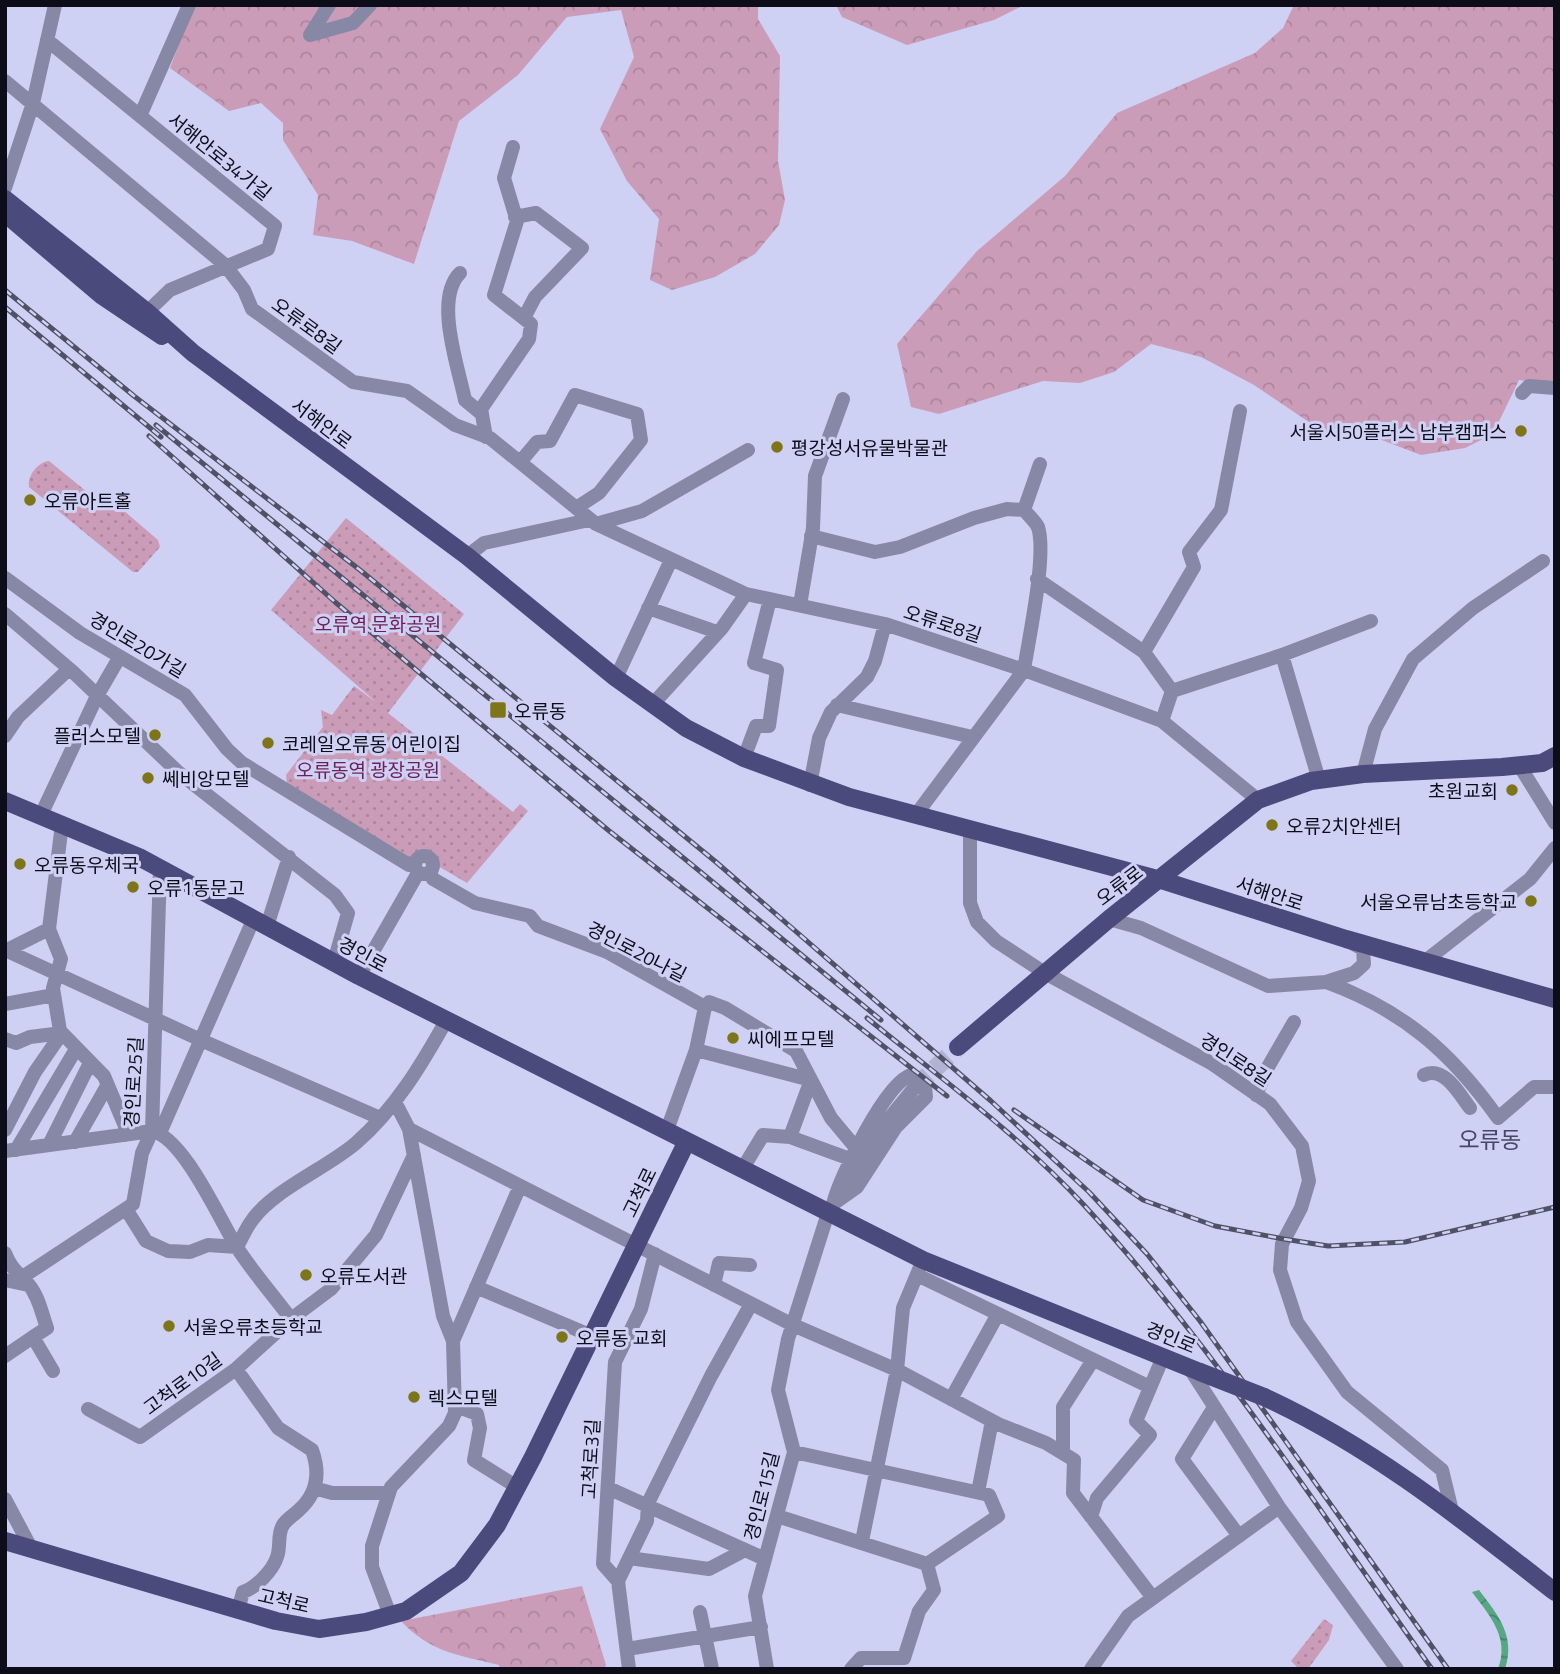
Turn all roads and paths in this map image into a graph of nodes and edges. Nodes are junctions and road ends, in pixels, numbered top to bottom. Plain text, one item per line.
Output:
1 (55, 5) edge
2 (189, 5) edge
3 (329, 5) edge
4 (370, 5) edge
5 (47, 40) junction
6 (5, 81) edge
7 (33, 103) junction
8 (140, 116) junction
9 (513, 147) dead end
10 (5, 188) edge
11 (5, 199) edge
12 (7, 216) edge
13 (515, 217) junction
14 (225, 265) junction
15 (460, 273) dead end
16 (147, 312) junction
17 (524, 318) junction
18 (193, 353) junction
19 (1555, 388) edge
20 (1522, 393) dead end
21 (843, 399) dead end
22 (1240, 411) dead end
23 (482, 414) junction
24 (486, 437) junction
25 (748, 450) dead end
26 (521, 461) junction
27 (1040, 464) dead end
28 (576, 508) junction
29 (1024, 510) junction
30 (593, 522) junction
31 (811, 536) junction
32 (467, 556) junction
33 (671, 560) junction
34 (1543, 561) dead end
35 (5, 578) edge
36 (1037, 579) junction
37 (746, 594) junction
38 (770, 599) junction
39 (800, 606) junction
40 (648, 608) junction
41 (5, 614) edge
42 (1371, 621) dead end
43 (885, 624) junction
44 (717, 632) junction
45 (1144, 652) junction
46 (1282, 655) junction
47 (119, 658) junction
48 (69, 669) junction
49 (1024, 670) junction
50 (616, 678) junction
51 (1171, 691) junction
52 (97, 696) junction
53 (652, 705) junction
54 (837, 705) junction
55 (1162, 721) junction
56 (5, 736) edge
57 (972, 737) junction
58 (1555, 756) edge
59 (744, 758) junction
60 (1519, 765) junction
61 (1363, 774) junction
62 (1319, 780) junction
63 (810, 785) junction
64 (1258, 800) junction
65 (5, 801) edge
66 (41, 815) junction
67 (915, 817) junction
68 (62, 824) junction
69 (1555, 824) edge
70 (970, 832) junction
71 (1555, 848) edge
72 (289, 857) junction
73 (160, 868) junction
74 (421, 870) junction
75 (1161, 880) junction
76 (1109, 919) junction
77 (261, 922) junction
78 (49, 929) junction
79 (1346, 939) junction
80 (6, 950) edge
81 (334, 962) junction
82 (1424, 962) junction
83 (1045, 973) junction
84 (57, 974) junction
85 (359, 976) junction
86 (1326, 982) junction
87 (54, 995) junction
88 (1555, 999) edge
89 (5, 1004) edge
90 (705, 1007) junction
91 (447, 1019) junction
92 (155, 1020) junction
93 (1294, 1022) dead end
94 (62, 1033) junction
95 (5, 1039) edge
96 (203, 1041) junction
97 (958, 1047) tunnel mouth
98 (76, 1049) junction
99 (696, 1050) junction
100 (90, 1063) junction
101 (1424, 1075) dead end
102 (811, 1080) junction
103 (107, 1086) junction
104 (915, 1087) tunnel mouth
105 (1555, 1087) edge
106 (1256, 1095) junction
107 (395, 1102) junction
108 (1470, 1108) dead end
109 (380, 1118) junction
110 (409, 1129) junction
111 (5, 1130) edge
112 (667, 1130) junction
113 (156, 1132) junction
114 (125, 1135) junction
115 (790, 1138) junction
116 (687, 1141) junction
117 (75, 1142) junction
118 (49, 1145) junction
119 (11, 1151) edge
120 (853, 1154) junction
121 (414, 1155) junction
122 (743, 1168) junction
123 (520, 1186) junction
124 (831, 1208) junction
125 (126, 1209) junction
126 (636, 1246) junction
127 (237, 1247) junction
128 (5, 1254) edge
129 (655, 1254) junction
130 (750, 1265) dead end
131 (920, 1267) junction
132 (5, 1280) edge
133 (25, 1282) junction
134 (715, 1285) junction
135 (476, 1287) junction
136 (751, 1304) junction
137 (998, 1314) junction
138 (291, 1319) junction
139 (793, 1325) junction
140 (592, 1336) junction
141 (33, 1337) junction
142 (453, 1341) junction
143 (5, 1356) edge
144 (1163, 1357) junction
145 (1093, 1360) junction
146 (236, 1369) junction
147 (897, 1370) junction
148 (1195, 1370) junction
149 (53, 1371) dead end
150 (1150, 1387) junction
151 (951, 1399) junction
152 (456, 1406) junction
153 (88, 1409) dead end
154 (1213, 1409) junction
155 (992, 1421) junction
156 (793, 1452) junction
157 (1063, 1453) junction
158 (877, 1470) junction
159 (517, 1487) junction
160 (314, 1488) junction
161 (608, 1488) junction
162 (978, 1492) junction
163 (388, 1493) junction
164 (5, 1499) edge
165 (648, 1503) junction
166 (1279, 1507) junction
167 (1452, 1511) junction
168 (777, 1516) junction
169 (1091, 1517) junction
170 (1239, 1536) junction
171 (5, 1541) edge
172 (862, 1541) junction
173 (31, 1548) junction
174 (745, 1550) junction
175 (629, 1558) junction
176 (765, 1559) junction
177 (927, 1564) junction
178 (618, 1581) junction
179 (1555, 1592) edge
180 (1153, 1598) junction
181 (238, 1610) junction
182 (700, 1612) dead end
183 (390, 1615) junction
184 (761, 1627) junction
185 (705, 1636) junction
186 (627, 1649) junction
187 (629, 1669) edge
188 (712, 1669) edge
189 (767, 1669) edge
190 (851, 1669) edge
191 (1091, 1669) edge
192 (1397, 1669) edge

1 - 5 street
2 - 8 street
3 - 4 street
5 - 7 street
5 - 8 street, 서해안로34가길
6 - 7 street, 오류로8길
7 - 10 street
7 - 14 street, 오류로8길
8 - 14 street, 서해안로34가길
9 - 13 street
11 - 16 main road, 서해안로
12 - 18 main road
13 - 17 street
13 - 17 street
14 - 16 street, 서해안로34가길
14 - 24 street, 오류로8길
15 - 23 street
16 - 18 main road, 서해안로
17 - 23 street
18 - 32 main road, 서해안로
19 - 20 street
21 - 31 street
22 - 45 street
23 - 24 street
24 - 26 street, 오류로8길
25 - 30 street
26 - 28 street, 오류로8길
26 - 28 street
27 - 29 street
28 - 30 street, 오류로8길
29 - 31 street
29 - 36 street
30 - 32 street
30 - 33 street, 오류로8길
31 - 39 street
32 - 50 main road, 서해안로
33 - 37 street, 오류로8길
33 - 40 street
34 - 61 street
35 - 47 street, 경인로20가길
36 - 45 street
36 - 49 street
37 - 38 street, 오류로8길
37 - 44 street
38 - 39 street, 오류로8길
38 - 59 street
39 - 43 street, 오류로8길
40 - 44 street
40 - 50 street
41 - 48 street
42 - 46 street
43 - 49 street, 오류로8길
43 - 54 street
44 - 53 street
45 - 51 street
46 - 51 street
46 - 62 street
47 - 52 street
47 - 74 street, 경인로20가길
48 - 52 street
48 - 56 street
49 - 55 street, 오류로8길
49 - 57 street
50 - 53 main road, 서해안로
51 - 55 street
52 - 66 street
52 - 72 street
53 - 59 main road, 서해안로
54 - 57 street
54 - 63 street
55 - 64 street, 오류로8길
57 - 67 street
58 - 60 main road, 오류로
59 - 63 main road, 서해안로
60 - 61 main road, 오류로
60 - 69 street
61 - 62 main road, 오류로
62 - 64 main road, 오류로
63 - 67 main road, 서해안로
64 - 75 main road, 오류로
65 - 66 main road, 경인로
66 - 68 main road, 경인로
67 - 70 main road, 서해안로
68 - 73 main road, 경인로
68 - 78 street
70 - 75 main road, 서해안로
70 - 83 street
71 - 82 street
72 - 77 street
72 - 81 street
73 - 77 main road, 경인로
73 - 92 street, 경인로25길
74 - 85 street
74 - 90 street, 경인로20나길
75 - 76 main road, 오류로
75 - 79 main road, 서해안로
76 - 83 main road, 오류로
76 - 86 street
77 - 81 main road, 경인로
77 - 96 street
78 - 80 street
78 - 84 street
79 - 82 main road, 서해안로
79 - 86 street
80 - 84 street
81 - 85 main road, 경인로
82 - 88 main road, 서해안로
83 - 97 main road, 오류로
83 - 106 street, 경인로8길
84 - 87 street
84 - 92 street
85 - 91 main road, 경인로
86 - 105 street
87 - 89 street
87 - 94 street
90 - 99 street
90 - 102 street, 경인로20나길
91 - 107 street
91 - 112 main road, 경인로
92 - 96 street
92 - 113 street, 경인로25길
93 - 106 street
94 - 95 street
94 - 98 street
94 - 111 street
96 - 109 street
96 - 113 street
98 - 100 street
98 - 119 street
99 - 102 street
99 - 112 street
100 - 103 street
100 - 118 street
101 - 108 street
102 - 115 street
102 - 120 street, 경인로20나길
103 - 114 street
103 - 117 street
104 - 124 street
106 - 167 street, 경인로8길
107 - 109 street
107 - 110 street
109 - 127 street
110 - 121 street
110 - 123 street
112 - 116 main road, 경인로
113 - 114 street
113 - 125 street, 경인로25길
113 - 127 street
114 - 117 street
115 - 120 street
115 - 122 street
116 - 122 main road, 경인로
116 - 126 main road, 고척로
117 - 118 street
118 - 119 street
120 - 124 street
120 - 124 street
121 - 138 street, 고척로10길
121 - 142 street
122 - 124 main road, 경인로
123 - 126 street
123 - 135 street
124 - 131 main road, 경인로
124 - 139 street, 경인로15길
125 - 127 street
125 - 133 street
126 - 129 street
126 - 140 main road, 고척로
127 - 138 street
128 - 133 street
129 - 134 street
129 - 161 street, 고척로3길
130 - 134 street
131 - 137 street
131 - 144 main road, 경인로
131 - 147 street
132 - 133 street
133 - 141 street
134 - 136 street
135 - 140 street
135 - 142 street
136 - 139 street
136 - 165 street
137 - 145 street
137 - 151 street
138 - 146 street, 고척로10길
139 - 147 street
139 - 156 street, 경인로15길
140 - 159 main road, 고척로
141 - 143 street
141 - 149 street
142 - 152 street
144 - 148 main road, 경인로
144 - 150 street
145 - 150 street
145 - 157 street
146 - 153 street, 고척로10길
146 - 160 street
147 - 151 street
147 - 158 street
148 - 154 street
148 - 167 main road, 경인로, bridge
150 - 169 street
151 - 155 street
152 - 159 street
152 - 163 street
154 - 166 street
154 - 170 street
155 - 157 street
155 - 162 street
156 - 158 street
156 - 168 street, 경인로15길
157 - 169 street
158 - 162 street
158 - 172 street
159 - 183 main road, 고척로
160 - 163 street
160 - 181 street
161 - 165 street
161 - 178 street, 고척로3길
162 - 177 street
163 - 183 street
164 - 173 street
165 - 174 street
165 - 175 street
166 - 170 street
166 - 192 street
167 - 179 main road, 경인로
168 - 172 street
168 - 176 street, 경인로15길
169 - 180 street
170 - 180 street
171 - 173 main road, 고척로
172 - 177 street
173 - 181 main road, 고척로
174 - 175 street
174 - 176 street
175 - 178 street
176 - 184 street, 경인로15길
177 - 190 street
178 - 186 street, 고척로3길
180 - 191 street
181 - 183 main road, 고척로
182 - 185 street
184 - 185 street
184 - 189 street, 경인로15길
185 - 186 street
185 - 188 street
186 - 187 street, 고척로3길

